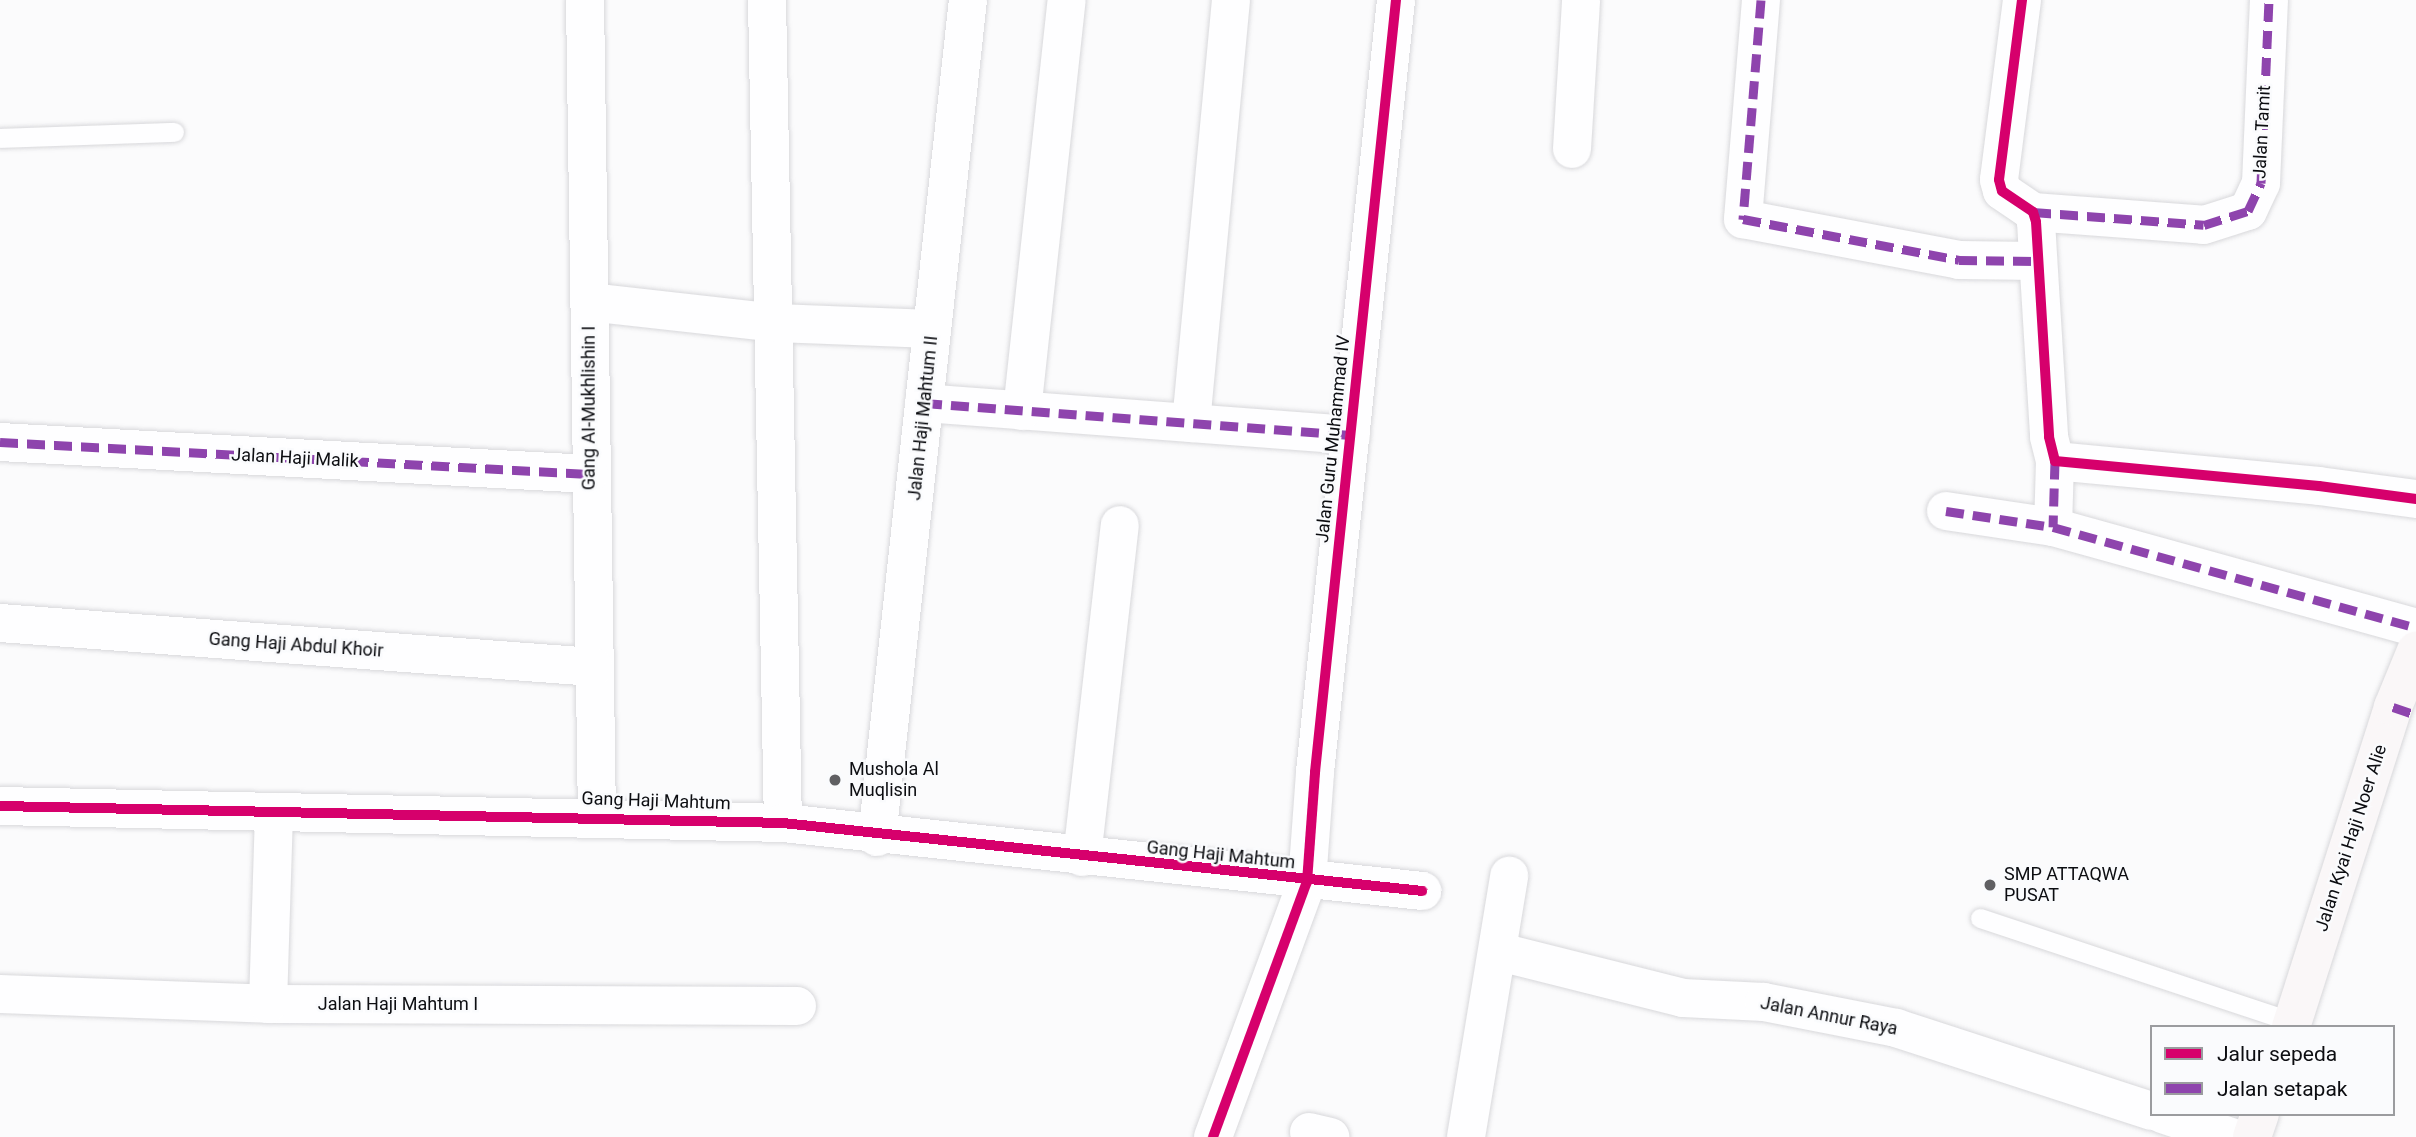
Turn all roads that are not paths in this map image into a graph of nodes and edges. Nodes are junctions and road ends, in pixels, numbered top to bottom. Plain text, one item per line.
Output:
1 (585, 0) edge
2 (767, 0) edge
3 (968, 0) edge
4 (1067, 0) edge
5 (1231, 0) edge
6 (1396, 0) edge
7 (1581, 0) edge
8 (1761, 0) edge
9 (2022, 0) edge
10 (2269, 0) edge
11 (174, 132) dead end
12 (0, 138) edge
13 (1573, 149) dead end
14 (2033, 212) junction
15 (2036, 261) junction
16 (589, 302) junction
17 (776, 323) junction
18 (932, 329) junction
19 (924, 403) junction
20 (1022, 411) junction
21 (1191, 423) junction
22 (1351, 435) junction
23 (0, 442) edge
24 (2055, 461) junction
25 (589, 474) junction
26 (2416, 499) edge
27 (1946, 510) dead end
28 (1120, 525) dead end
29 (2053, 527) junction
30 (0, 623) edge
31 (2416, 628) edge
32 (2416, 651) edge
33 (593, 667) junction
34 (2405, 711) edge
35 (0, 806) edge
36 (274, 812) junction
37 (597, 817) junction
38 (783, 823) junction
39 (877, 837) junction
40 (1082, 857) junction
41 (1509, 876) dead end
42 (1307, 882) junction
43 (1422, 891) dead end
44 (1980, 918) dead end
45 (1500, 952) junction
46 (0, 994) edge
47 (268, 1004) junction
48 (797, 1006) dead end
49 (2292, 1025) edge
50 (2150, 1110) edge
51 (2168, 1116) edge
52 (2259, 1116) edge
53 (1213, 1137) edge
54 (1466, 1137) edge
55 (2231, 1137) edge
56 (2252, 1137) edge

1 - 16 street, Gang AI-Mukhlishin I
2 - 17 street
3 - 18 street, Jalan Haji Mahtum II
4 - 20 street
5 - 21 street
6 - 22 street, Jalan Guru Muhammad IV
7 - 13 street
8 - 15 street
9 - 14 street
10 - 14 street, Jalan Tamit
11 - 12 lane
14 - 15 street
15 - 24 street
16 - 17 street
16 - 25 street, Gang AI-Mukhlishin I
17 - 18 street
17 - 38 street
18 - 19 street, Jalan Haji Mahtum II
19 - 20 street
19 - 39 street, Jalan Haji Mahtum II
20 - 21 street
21 - 22 street
22 - 42 street, Jalan Guru Muhammad IV
23 - 25 street, Jalan Haji Malik
24 - 26 street
24 - 29 street
25 - 33 street, Gang AI-Mukhlishin I
27 - 29 street
28 - 40 street
29 - 31 street
30 - 33 street, Gang Haji Abdul Khoir
32 - 34 street, Jalan Kyai Haji Noer Alie
33 - 37 street, Gang AI-Mukhlishin I
34 - 49 street, Jalan Kyai Haji Noer Alie
35 - 36 street, Gang Haji Mahtum
36 - 37 street, Gang Haji Mahtum
36 - 47 street
37 - 38 street, Gang Haji Mahtum
38 - 39 street, Gang Haji Mahtum
39 - 40 street, Gang Haji Mahtum
40 - 42 street, Gang Haji Mahtum
41 - 45 street
42 - 43 street, Gang Haji Mahtum
42 - 53 street, Jalan Guru Muhammad IV
44 - 49 lane
45 - 50 street, Jalan Annur Raya
45 - 54 street
46 - 47 street, Jalan Haji Mahtum I
47 - 48 street, Jalan Haji Mahtum I
51 - 55 street
52 - 56 street

